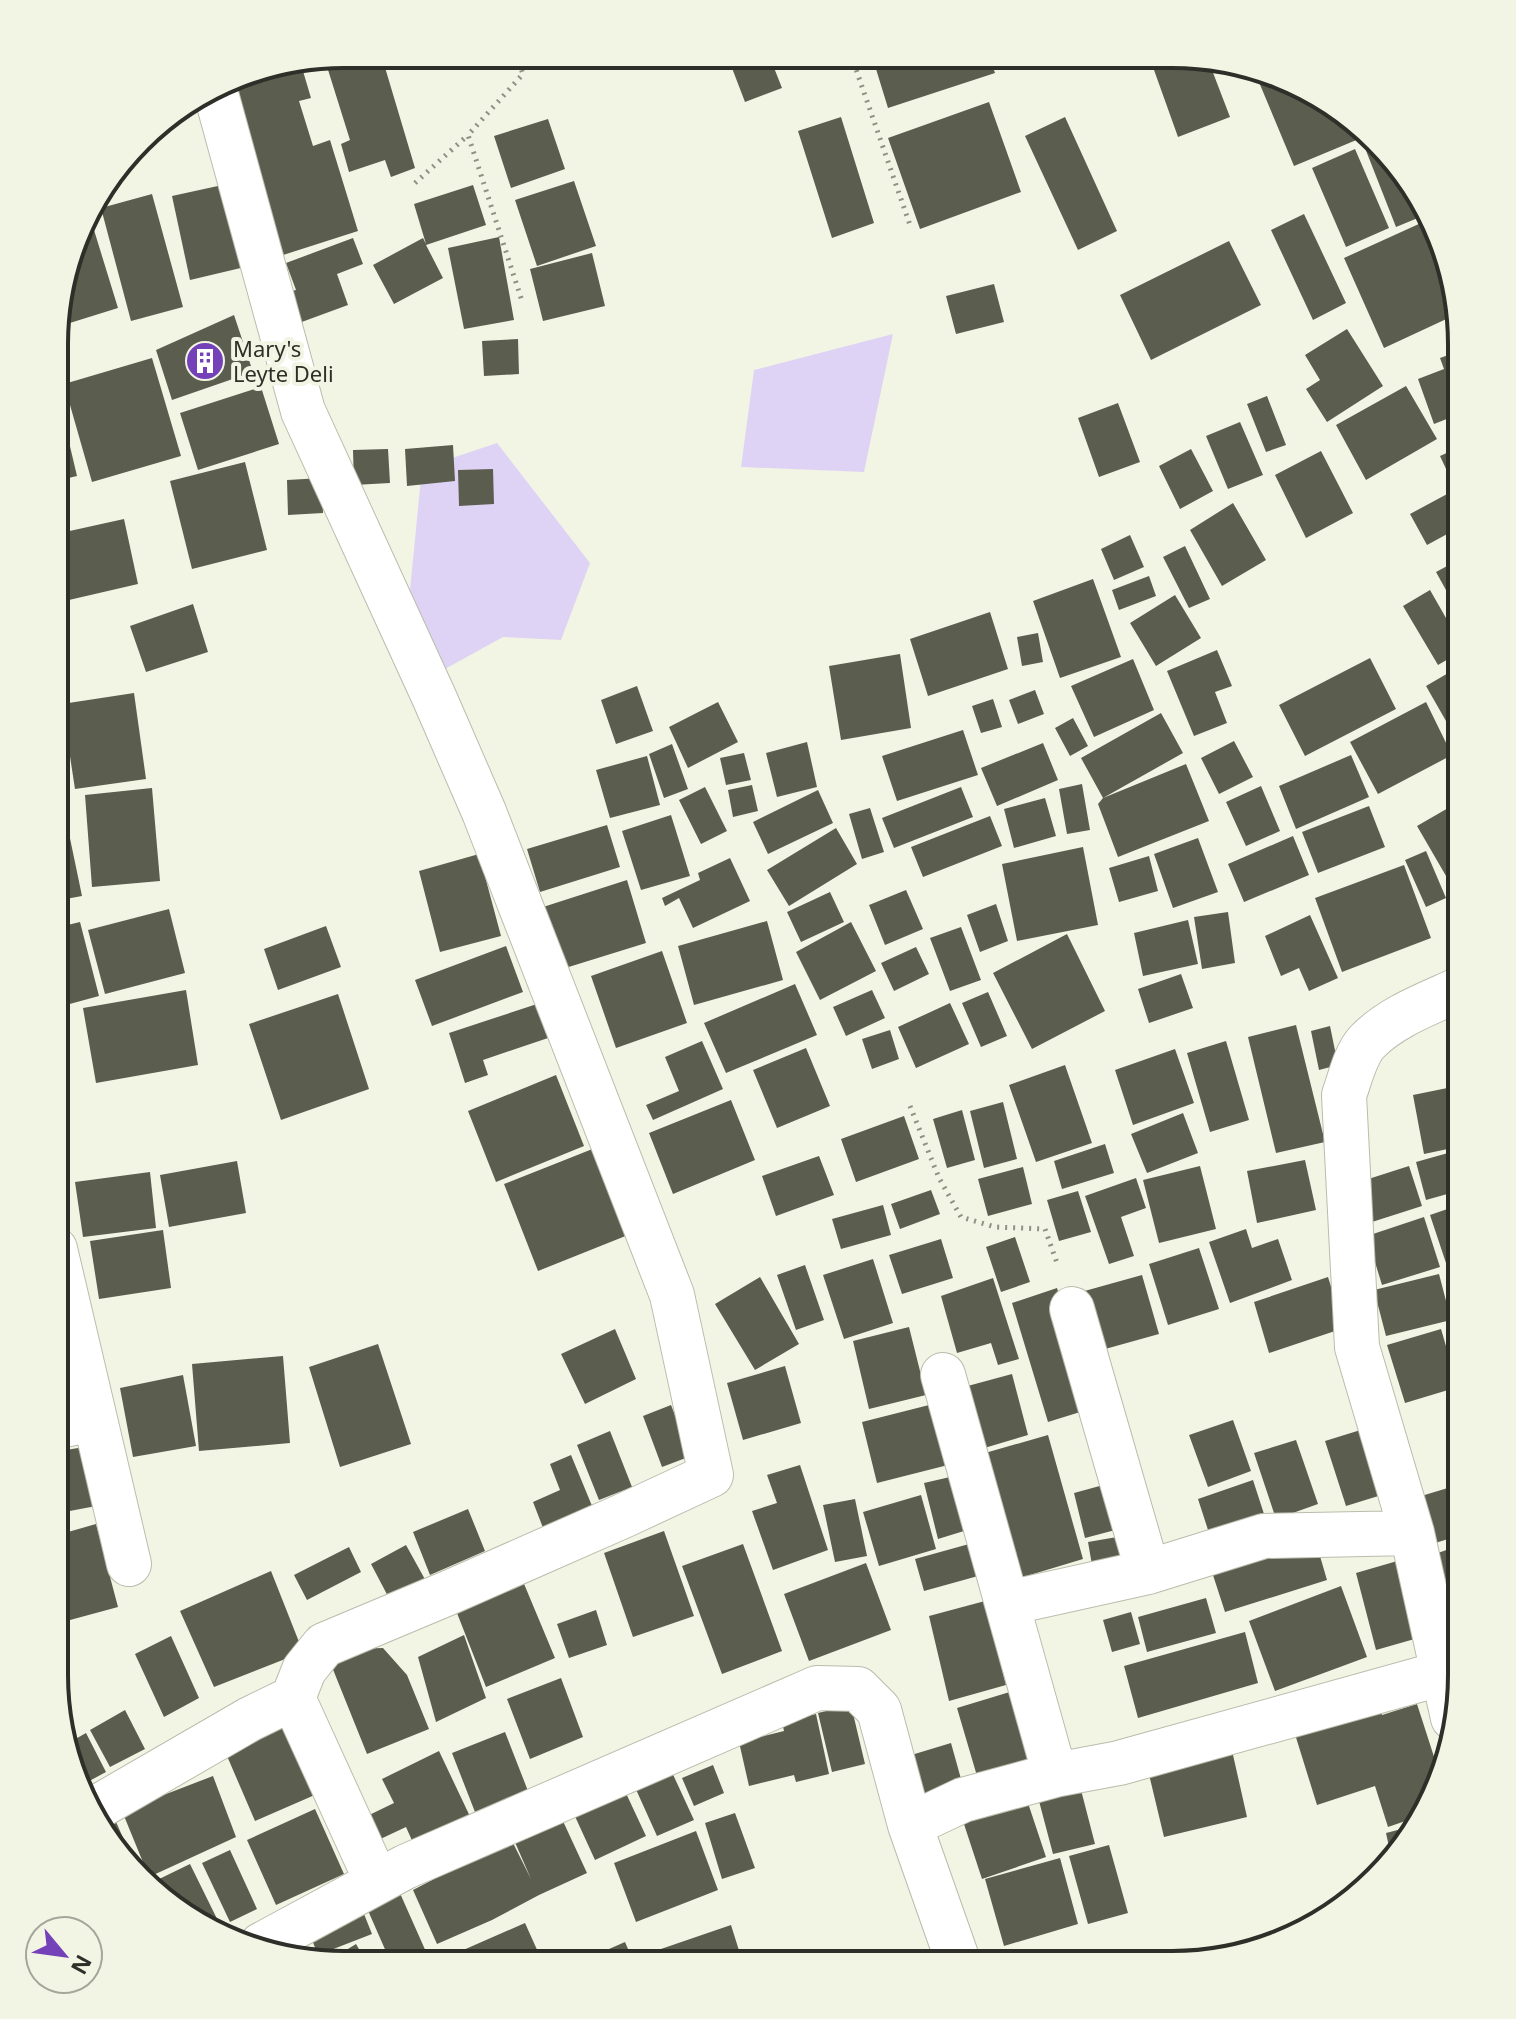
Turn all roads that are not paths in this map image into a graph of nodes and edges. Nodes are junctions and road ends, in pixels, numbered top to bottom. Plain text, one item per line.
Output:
1 (217, 99) edge
2 (1448, 995) edge
3 (1072, 1309) road end
4 (68, 1362) edge
5 (943, 1375) dead end
6 (75, 1423) edge
7 (1412, 1533) junction
8 (129, 1564) dead end
9 (1148, 1572) junction
10 (1008, 1603) junction
11 (1443, 1673) junction
12 (1447, 1691) edge
13 (293, 1698) junction
14 (1055, 1775) junction
15 (101, 1805) edge
16 (910, 1825) junction
17 (377, 1882) junction
18 (269, 1941) edge
19 (954, 1951) edge

1 - 13 street
2 - 7 street
3 - 9 street
4 - 6 street
5 - 10 street
6 - 8 street
7 - 9 street
7 - 11 street
9 - 10 street
10 - 14 street
11 - 12 street
11 - 14 street
13 - 15 street
13 - 17 street
14 - 16 street
16 - 17 street
16 - 19 street
17 - 18 street

